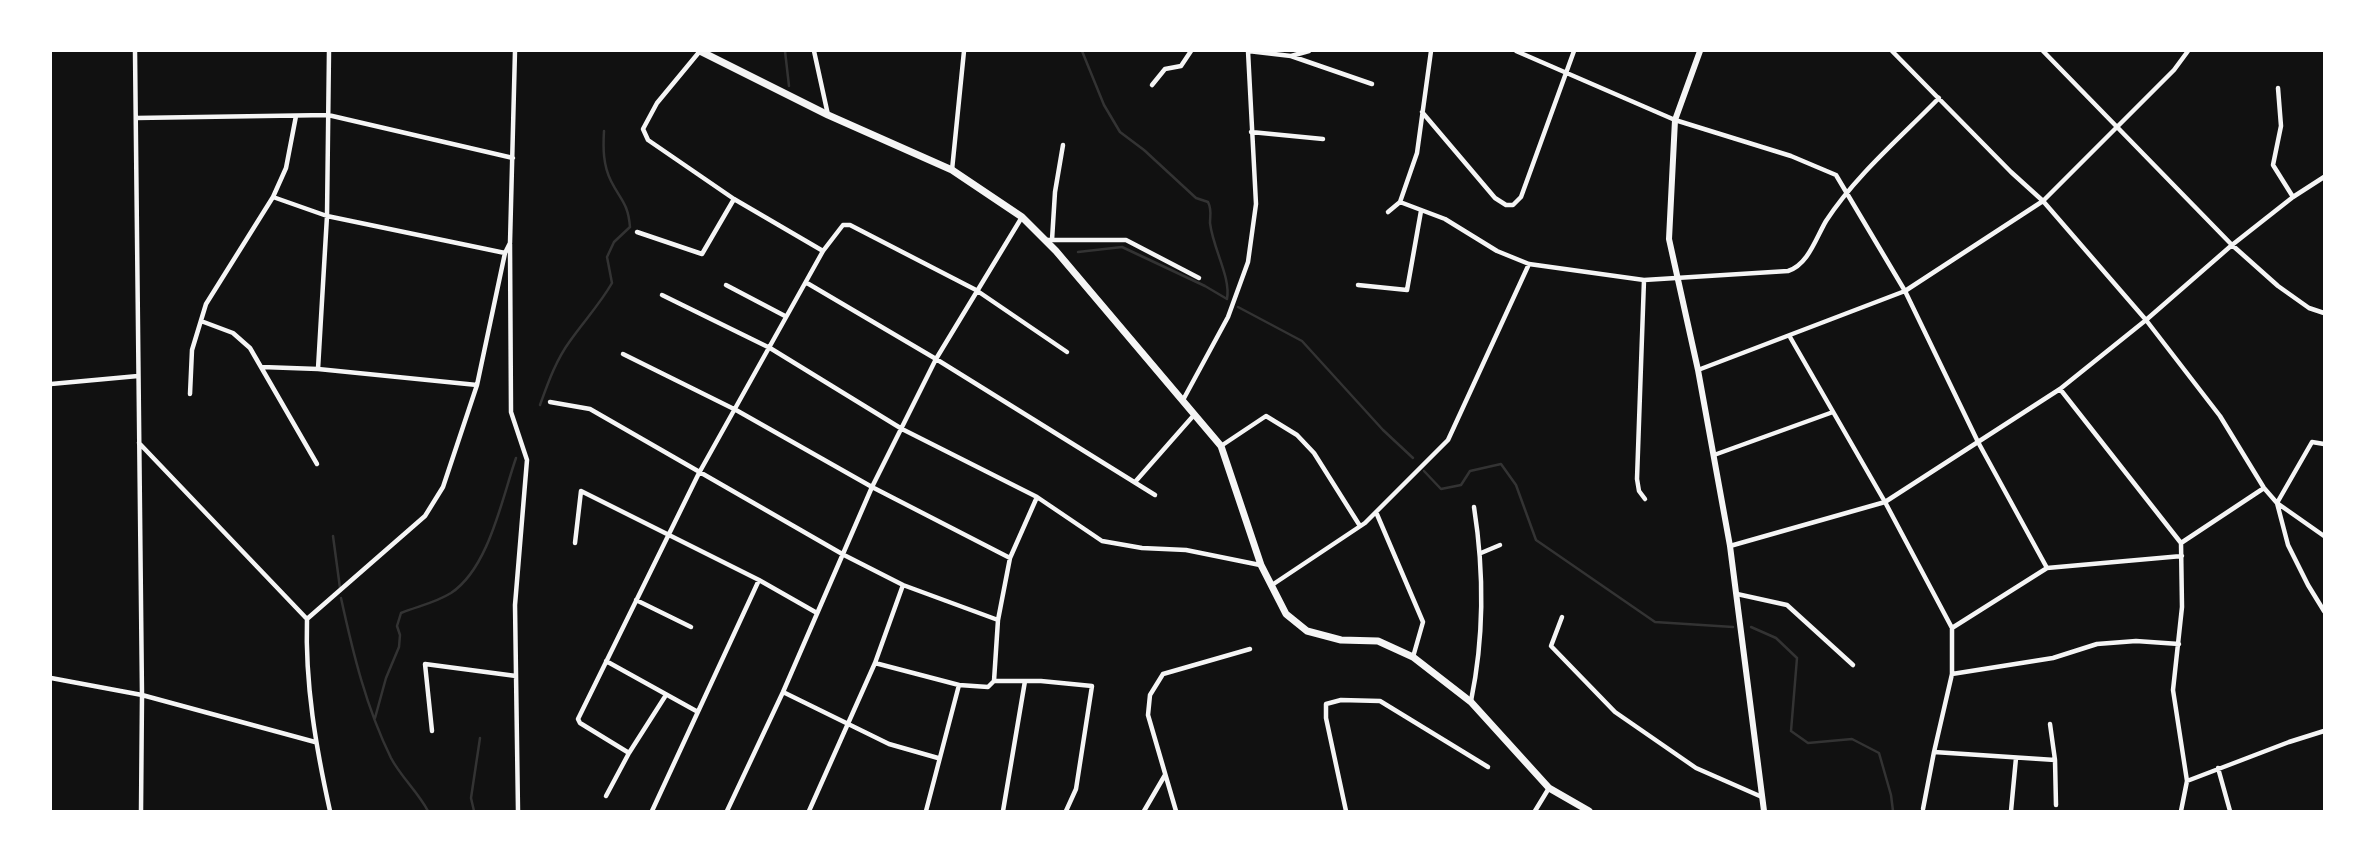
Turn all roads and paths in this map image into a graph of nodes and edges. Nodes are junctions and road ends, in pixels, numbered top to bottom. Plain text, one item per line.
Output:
1 (135, 51) edge
2 (329, 51) edge
3 (515, 51) edge
4 (700, 51) edge
5 (814, 51) edge
6 (964, 51) edge
7 (1191, 51) edge
8 (1248, 51) edge
9 (1309, 51) edge
10 (1430, 51) edge
11 (1516, 51) edge
12 (1574, 51) edge
13 (1700, 51) edge
14 (1892, 51) edge
15 (2043, 51) edge
16 (2188, 51) edge
17 (1291, 57) junction
18 (1566, 72) junction
19 (1372, 84) dead end
20 (1152, 85) dead end
21 (2278, 88) dead end
22 (1939, 98) junction
23 (1422, 112) junction
24 (296, 116) junction
25 (328, 116) junction
26 (828, 116) junction
27 (136, 118) junction
28 (1675, 120) junction
29 (2119, 127) junction
30 (1251, 132) junction
31 (1323, 139) dead end
32 (1063, 145) dead end
33 (513, 158) junction
34 (952, 170) junction
35 (2324, 177) edge
36 (1847, 193) junction
37 (273, 197) junction
38 (2293, 197) junction
39 (734, 199) junction
40 (2043, 201) junction
41 (1400, 202) junction
42 (1422, 211) junction
43 (1388, 212) dead end
44 (327, 216) junction
45 (1022, 217) junction
46 (637, 232) dead end
47 (1049, 240) junction
48 (510, 243) junction
49 (2232, 245) junction
50 (823, 251) junction
51 (505, 253) junction
52 (1529, 264) junction
53 (1676, 276) junction
54 (1199, 278) dead end
55 (1644, 280) junction
56 (807, 283) junction
57 (726, 285) dead end
58 (1358, 285) dead end
59 (976, 290) junction
60 (1905, 291) junction
61 (662, 295) dead end
62 (2324, 313) edge
63 (785, 316) junction
64 (2146, 320) junction
65 (201, 321) junction
66 (1790, 337) junction
67 (770, 348) junction
68 (1067, 352) dead end
69 (623, 354) dead end
70 (936, 359) junction
71 (261, 367) junction
72 (318, 369) junction
73 (1698, 370) junction
74 (138, 376) junction
75 (51, 384) edge
76 (477, 385) junction
77 (2060, 389) junction
78 (190, 394) dead end
79 (1183, 400) junction
80 (550, 402) dead end
81 (736, 410) junction
82 (1833, 412) junction
83 (1195, 414) junction
84 (902, 429) junction
85 (1978, 442) junction
86 (139, 443) junction
87 (2324, 444) edge
88 (1221, 446) junction
89 (1714, 455) junction
90 (317, 464) dead end
91 (699, 473) junction
92 (1135, 482) junction
93 (872, 487) junction
94 (2264, 488) junction
95 (1155, 495) dead end
96 (1037, 497) junction
97 (1645, 499) dead end
98 (1885, 502) junction
99 (2277, 503) junction
100 (1474, 507) dead end
101 (1376, 512) junction
102 (1360, 526) junction
103 (668, 535) junction
104 (2324, 536) edge
105 (575, 543) dead end
106 (2181, 543) junction
107 (1500, 545) dead end
108 (1730, 546) junction
109 (1481, 553) junction
110 (844, 555) junction
111 (2182, 556) junction
112 (1010, 558) junction
113 (1261, 565) junction
114 (2048, 568) junction
115 (759, 580) junction
116 (903, 585) junction
117 (1272, 586) junction
118 (1737, 594) junction
119 (636, 600) junction
120 (2324, 611) edge
121 (817, 613) junction
122 (1562, 617) dead end
123 (307, 619) junction
124 (998, 620) junction
125 (691, 627) dead end
126 (1952, 628) junction
127 (2179, 644) junction
128 (1250, 649) dead end
129 (1413, 657) junction
130 (606, 660) junction
131 (875, 663) junction
132 (1853, 665) dead end
133 (1952, 674) junction
134 (516, 676) junction
135 (51, 678) edge
136 (994, 681) junction
137 (1025, 681) junction
138 (959, 685) junction
139 (783, 692) junction
140 (142, 695) junction
141 (666, 695) junction
142 (1471, 702) junction
143 (698, 712) junction
144 (849, 722) junction
145 (2050, 724) dead end
146 (432, 731) dead end
147 (2324, 731) edge
148 (315, 742) junction
149 (1934, 752) junction
150 (629, 753) junction
151 (938, 758) junction
152 (2016, 758) junction
153 (2055, 760) junction
154 (1488, 767) dead end
155 (2218, 768) junction
156 (1165, 774) junction
157 (2187, 781) junction
158 (1549, 788) junction
159 (606, 796) dead end
160 (1762, 797) junction
161 (2056, 805) dead end
162 (1572, 808) edge
163 (1923, 809) dead end
164 (141, 811) edge
165 (330, 811) edge
166 (518, 811) edge
167 (652, 811) edge
168 (727, 811) edge
169 (808, 811) edge
170 (926, 811) edge
171 (1003, 811) edge
172 (1066, 811) edge
173 (1144, 811) edge
174 (1176, 811) edge
175 (1346, 811) edge
176 (1535, 811) edge
177 (1581, 811) edge
178 (1589, 811) edge
179 (1764, 811) edge
180 (2011, 811) edge
181 (2180, 811) edge
182 (2230, 811) edge

1 - 27 street
2 - 25 street
3 - 33 street
4 - 26 main road
4 - 39 street
5 - 26 street
6 - 34 street
7 - 20 street
8 - 17 street
8 - 30 street
9 - 17 street
10 - 23 street
11 - 18 street
12 - 18 street
13 - 28 street
14 - 22 street
15 - 29 street
16 - 29 street
17 - 19 street
18 - 23 street
18 - 28 street
21 - 38 street
22 - 36 street
22 - 40 street
23 - 41 street
24 - 25 street
24 - 27 street
24 - 37 street
25 - 33 street
25 - 44 street
26 - 34 main road
27 - 74 street
28 - 36 street
28 - 53 street
29 - 40 street
29 - 49 street
30 - 31 street
30 - 79 street
32 - 47 street
33 - 48 street
34 - 45 main road
35 - 38 street
36 - 53 street
36 - 60 street
37 - 44 street
37 - 65 street
38 - 49 street
39 - 46 street
39 - 50 street
40 - 60 street
40 - 64 street
41 - 42 street
41 - 43 street
42 - 52 street
42 - 58 street
44 - 51 street
44 - 72 street
45 - 47 main road
45 - 59 street
47 - 54 street
47 - 79 main road
48 - 51 street
48 - 134 street
49 - 62 street
49 - 64 street
50 - 56 street
50 - 59 street
51 - 76 street
52 - 55 street
52 - 101 street
53 - 55 street
53 - 73 street
55 - 97 street
56 - 63 street
56 - 70 street
57 - 63 street
59 - 68 street
59 - 70 street
60 - 66 street
60 - 85 street
61 - 67 street
63 - 67 street
64 - 77 street
64 - 94 street
65 - 71 street
65 - 78 street
66 - 73 street
66 - 82 street
67 - 81 street
67 - 84 street
69 - 81 street
70 - 84 street
70 - 92 street
71 - 72 street
71 - 90 street
72 - 76 street
73 - 89 street
74 - 75 street
74 - 86 street
76 - 123 street
77 - 85 street
77 - 106 street
79 - 83 main road
80 - 91 street
81 - 91 street
81 - 93 street
82 - 89 street
82 - 98 street
83 - 88 main road
83 - 92 street
84 - 93 street
84 - 96 street
85 - 98 street
85 - 114 street
86 - 123 street
86 - 140 street
87 - 99 street
88 - 102 street
88 - 113 main road
89 - 108 street
91 - 103 street
91 - 110 street
92 - 95 street
93 - 110 street
93 - 112 street
94 - 99 street
94 - 106 street
96 - 112 street
96 - 113 street
98 - 108 street
98 - 126 street
99 - 104 street
99 - 120 street
100 - 109 street
101 - 102 street
101 - 129 street
102 - 117 street
103 - 105 street
103 - 115 street
103 - 119 street
106 - 111 street
107 - 109 street
108 - 118 street
109 - 142 street
110 - 116 street
110 - 121 street
111 - 114 street
111 - 127 street
112 - 124 street
113 - 117 main road
114 - 126 street
115 - 121 street
115 - 143 street
116 - 124 street
116 - 131 street
117 - 129 main road
118 - 132 street
118 - 160 street
119 - 125 street
119 - 130 street
121 - 139 street
122 - 160 street
123 - 148 street
124 - 136 street
126 - 133 street
127 - 133 street
127 - 157 street
128 - 156 street
129 - 142 main road
130 - 141 street
130 - 150 street
131 - 138 street
131 - 144 street
133 - 149 street
134 - 146 street
134 - 166 street
135 - 140 street
136 - 137 street
136 - 138 street
137 - 171 street
137 - 172 street
138 - 151 street
139 - 144 street
139 - 168 street
140 - 148 street
140 - 164 street
141 - 143 street
141 - 150 street
142 - 158 main road
143 - 167 street
144 - 151 street
144 - 169 street
145 - 153 street
147 - 155 street
148 - 165 street
149 - 152 street
149 - 163 street
150 - 159 street
151 - 170 street
152 - 153 street
152 - 180 street
153 - 161 street
154 - 175 street
155 - 157 street
155 - 182 street
156 - 173 street
156 - 174 street
157 - 181 street
158 - 162 main road
158 - 176 street
160 - 179 street
162 - 177 main road
162 - 178 main road

